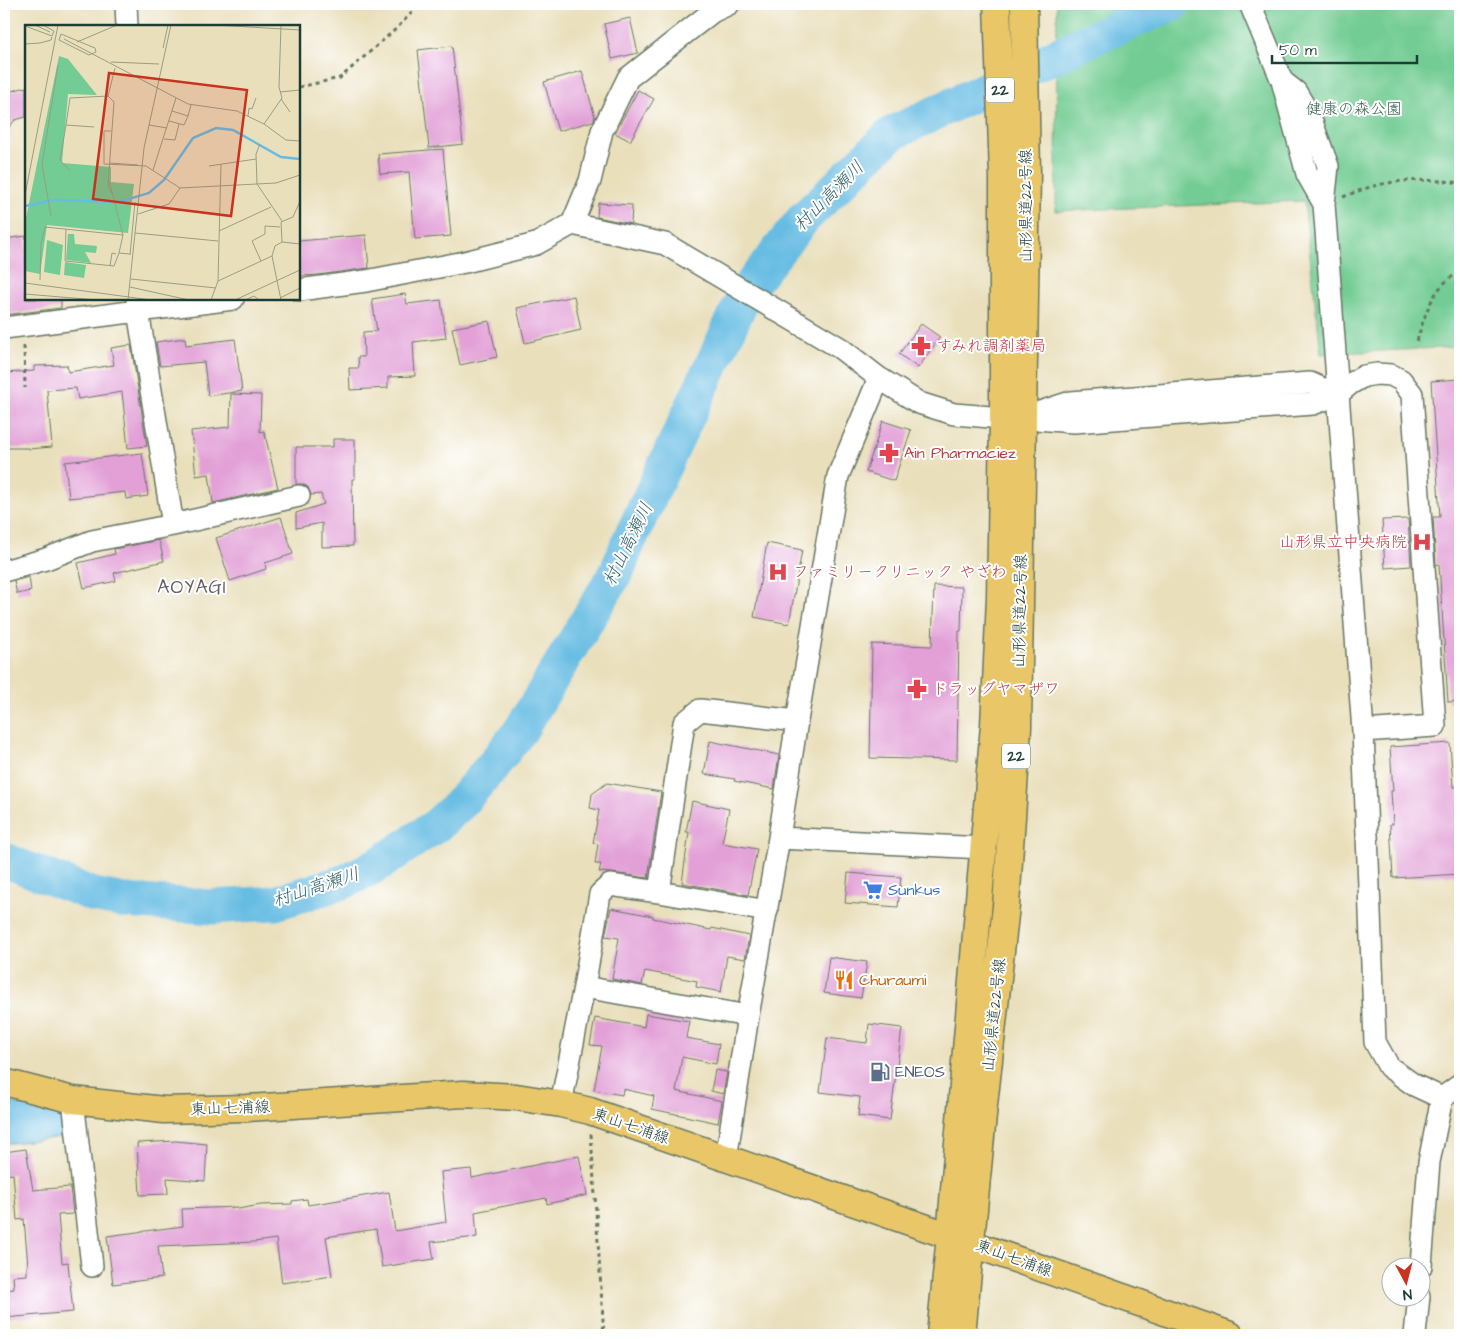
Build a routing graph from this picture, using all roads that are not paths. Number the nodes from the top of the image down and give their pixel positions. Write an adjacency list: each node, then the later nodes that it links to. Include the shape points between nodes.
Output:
1 (126, 4): 6 (street)
2 (729, 4): 8 (street, via 712,12 628,78 602,131 590,181)
3 (997, 4): 7 (main road, 山形県道22号線 / 22)
4 (1024, 4): 7 (main road, 山形県道22号線 / 22)
5 (1250, 4): 14 (street, via 1282,81 1308,174 1324,204)
6 (128, 25)
7 (1015, 175): 15 (main road, 山形県道22号線 / 22)
8 (572, 224): 9 (street, via 536,244 466,262); 13 (street, via 665,244 840,348)
9 (300, 290)
10 (217, 300): 11 (street)
11 (138, 305): 12 (street); 17 (street)
12 (13, 327)
13 (878, 378): 15 (street, via 919,403 954,414); 19 (street, via 838,476)
14 (1337, 395): 15 (street, via 1310,384 1301,384 1070,402); 20 (street); 20 (street, via 1364,376 1377,374 1401,380 1412,394 1435,726)
15 (1013, 418): 22 (main road, 山形県道22号線 / 22); 33 (main road, 山形県道22号線 / 22, via 1018,728 1006,906 984,1105)
16 (299, 496): 17 (street)
17 (173, 525): 18 (street, via 92,541 46,559)
18 (4, 570)
19 (796, 721): 21 (street); 23 (street, via 700,710 684,723)
20 (1363, 731): 29 (street, via 1375,1042 1389,1066 1414,1085)
21 (779, 838): 22 (street); 24 (street)
22 (984, 848): 33 (main road, 山形県道22号線 / 22)
23 (659, 892): 24 (street); 25 (street, via 610,885 600,894)
24 (767, 911): 26 (street)
25 (584, 987): 26 (street); 31 (street)
26 (748, 1016): 32 (street)
27 (4, 1082): 30 (main road, 東山七浦線)
28 (1460, 1085): 29 (street)
29 (1442, 1098): 34 (street, via 1429,1162)
30 (73, 1100): 31 (main road, 東山七浦線, via 164,1110 463,1094); 35 (street)
31 (561, 1104): 32 (main road, 東山七浦線)
32 (726, 1159): 33 (main road, 東山七浦線)
33 (960, 1239): 37 (main road, 山形県道22号線 / 22); 38 (main road, 山形県道22号線 / 22); 39 (main road, 東山七浦線)
34 (1423, 1256)
35 (92, 1266)
36 (1418, 1306): 40 (street)
37 (940, 1335)
38 (962, 1335)
39 (1230, 1335)
40 (1415, 1335)

